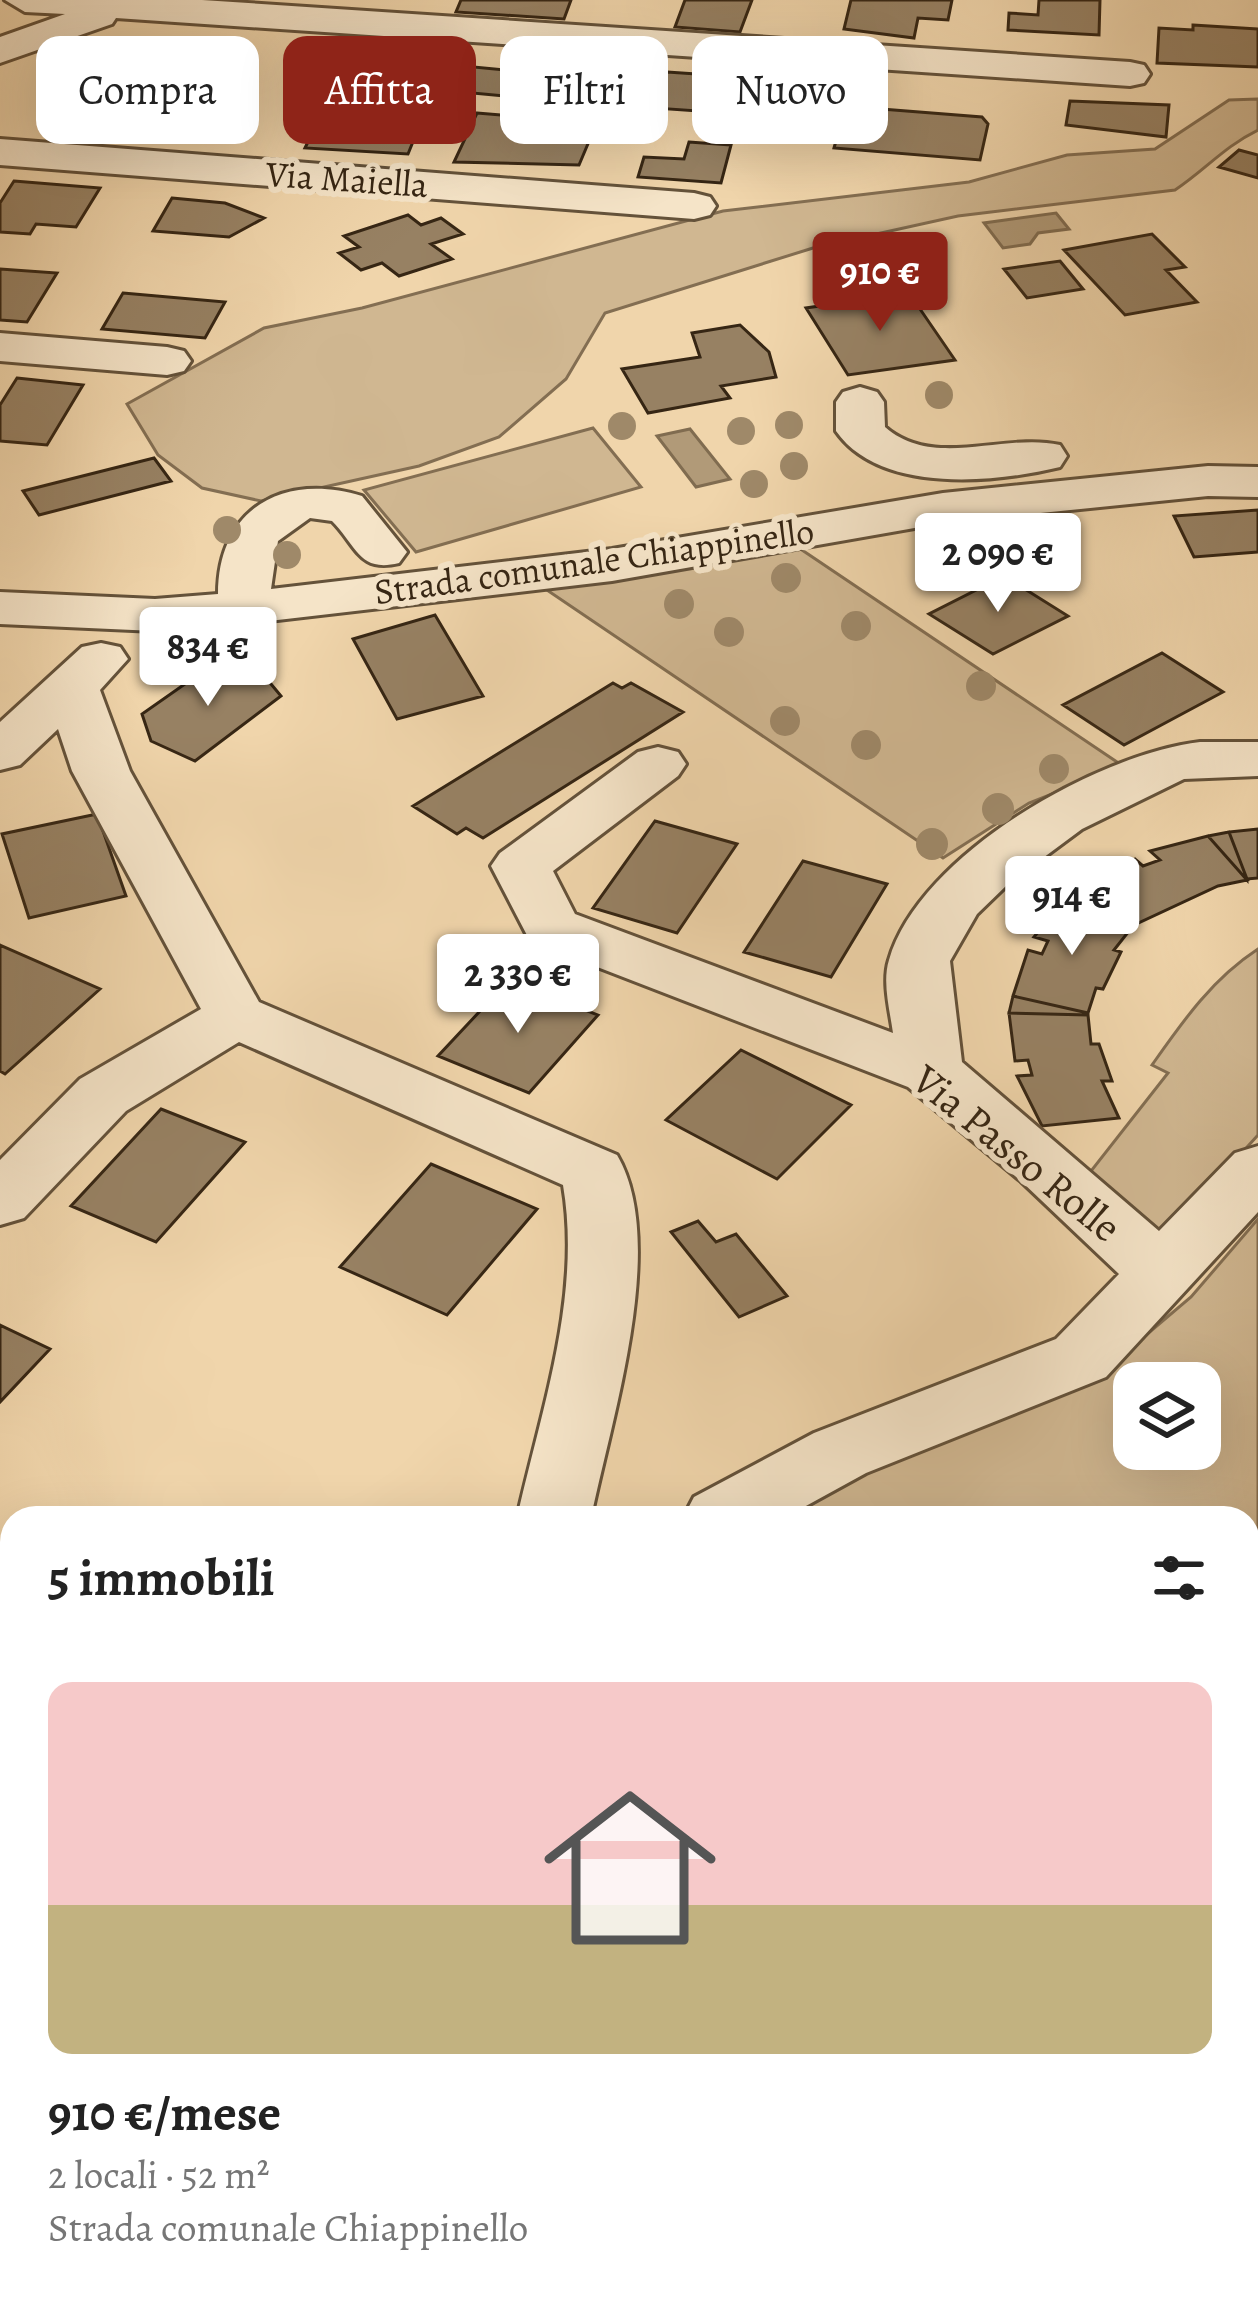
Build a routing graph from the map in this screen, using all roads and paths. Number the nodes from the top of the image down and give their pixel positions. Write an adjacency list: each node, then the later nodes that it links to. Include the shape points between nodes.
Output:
1 (25, 0): 2 (street)
2 (129, 3): 3 (street); 4 (street)
3 (0, 51)
4 (1130, 74)
5 (0, 152): 6 (street, Via Maiella)
6 (694, 206)
7 (0, 347): 8 (street)
8 (166, 361)
9 (860, 402): 10 (street, via 865,436 921,458)
10 (1258, 446)
11 (1258, 482): 14 (street, Strada comunale Chiappinello, via 986,503 612,565)
12 (381, 552): 14 (street, via 352,512 303,504 252,540)
13 (0, 608): 15 (street, Strada comunale Chiappinello)
14 (244, 608): 15 (street, Strada comunale Chiappinello)
15 (155, 615): 16 (street)
16 (71, 686): 17 (street); 20 (street, via 101,771)
17 (0, 753)
18 (1258, 759): 21 (street, via 1196,761 1138,775 1044,828 964,893 919,962)
19 (658, 764): 21 (street, Via Passo Rolle, via 520,866 550,927)
20 (236, 1016): 23 (street, via 103,1095); 25 (street, via 594,1172 603,1205 602,1263)
21 (931, 1071): 24 (street, Via Passo Rolle)
22 (1258, 1170): 24 (street)
23 (0, 1201)
24 (1160, 1273): 26 (street, via 1081,1358 840,1454)
25 (556, 1506)
26 (742, 1506)

